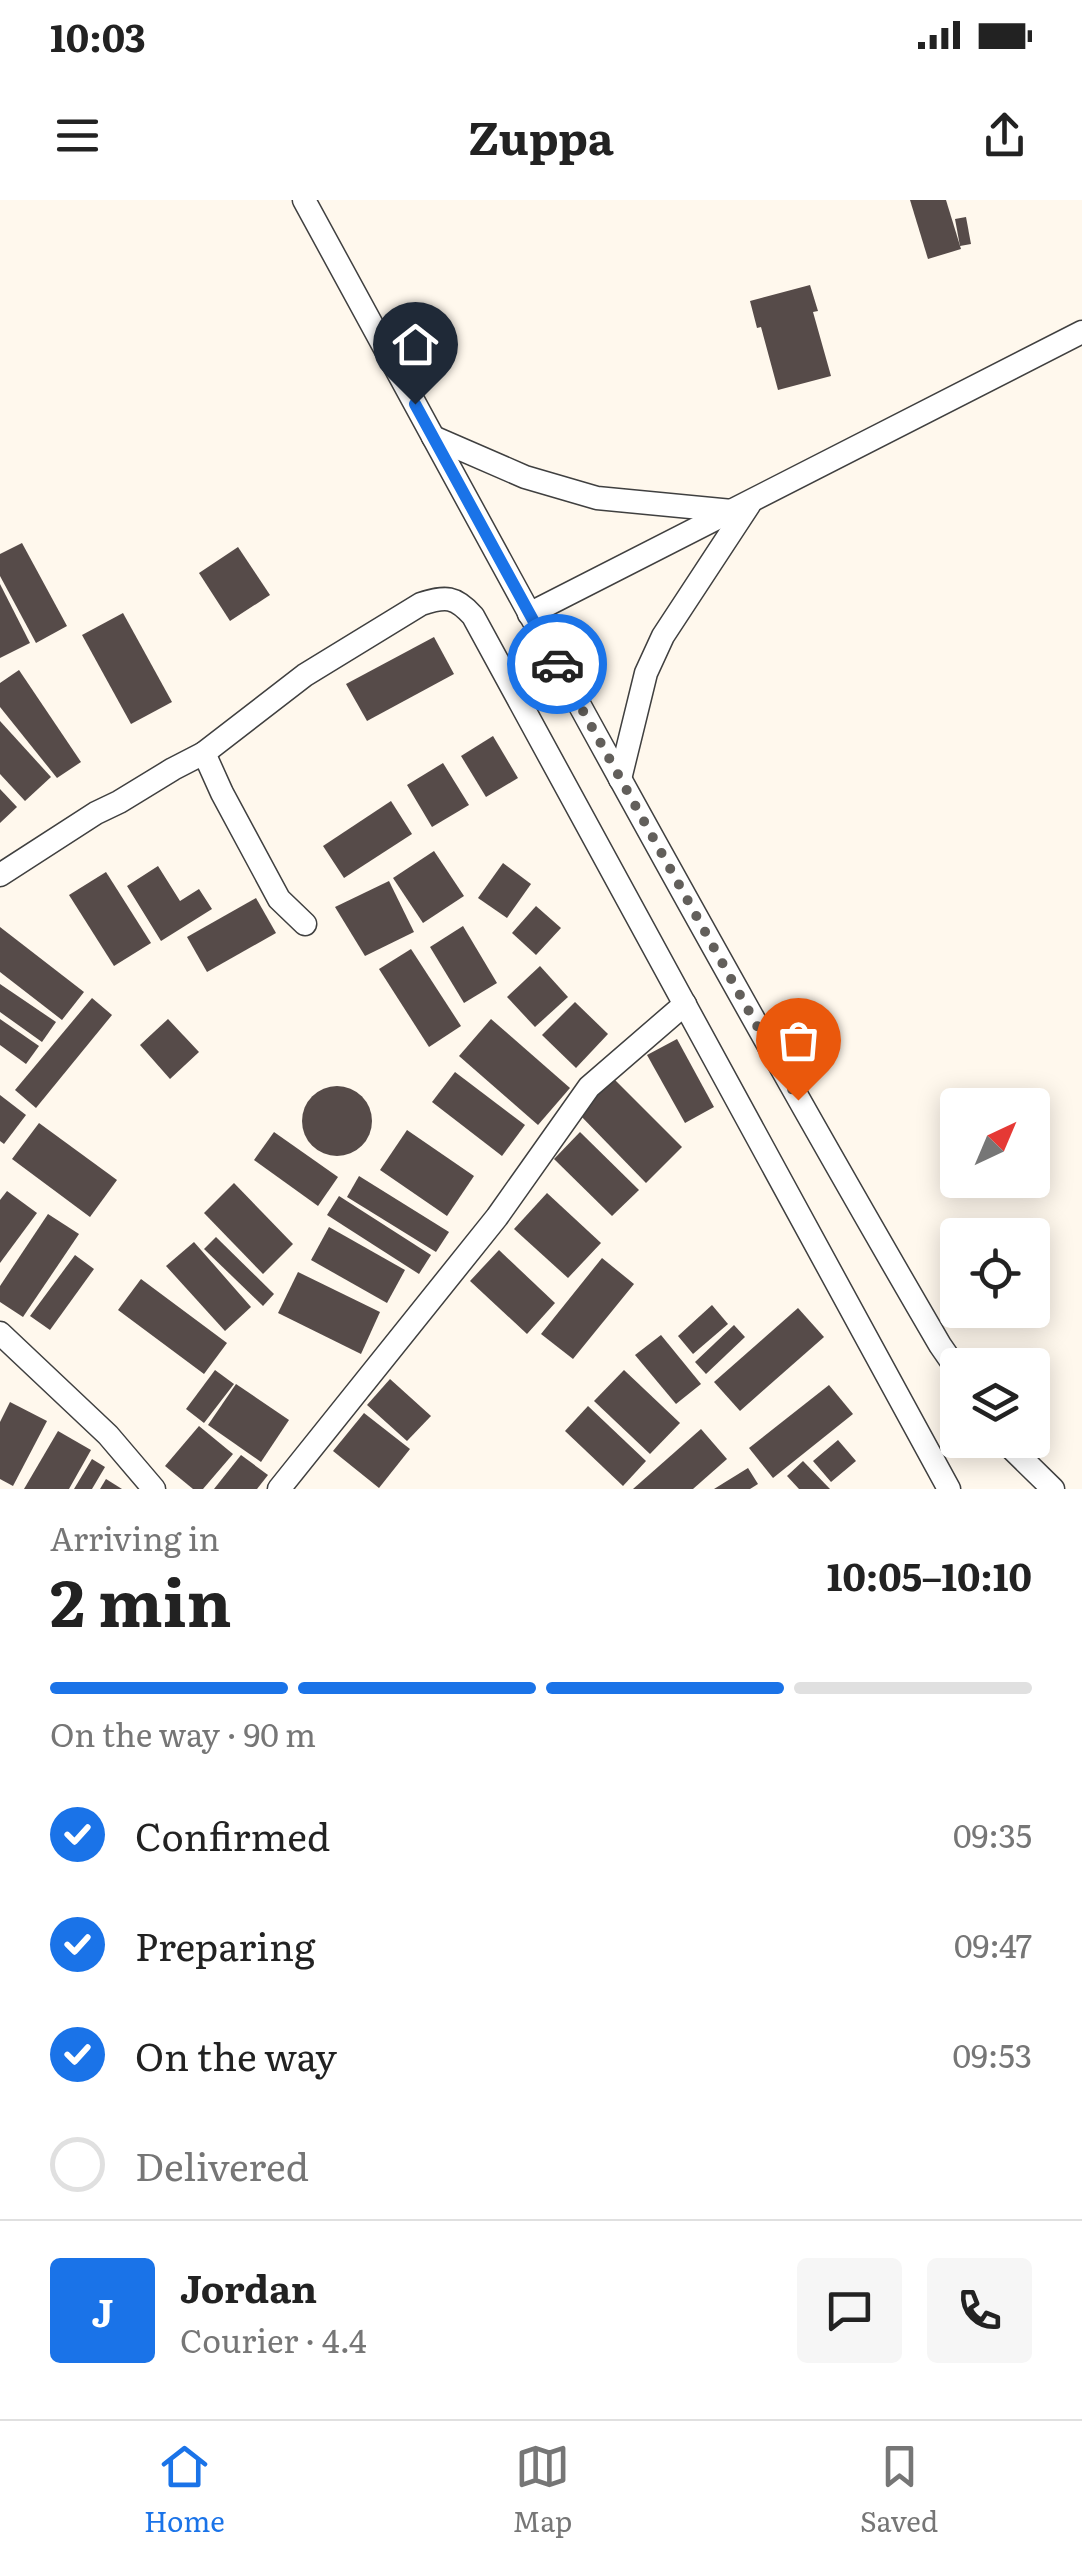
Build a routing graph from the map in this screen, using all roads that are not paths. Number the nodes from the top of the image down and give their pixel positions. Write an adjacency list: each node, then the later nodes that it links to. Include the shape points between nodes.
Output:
1 (304, 200): 3 (street)
2 (1082, 332): 4 (street)
3 (433, 437): 4 (street, via 526,477 597,498); 5 (street)
4 (742, 506): 5 (street); 7 (street, via 646,673)
5 (529, 614): 7 (street)
6 (204, 754): 8 (street); 9 (street, via 279,899); 10 (street, via 305,675 420,604 462,604)
7 (620, 779): 12 (street)
8 (0, 875)
9 (305, 924)
10 (685, 1004): 15 (street, via 589,1087 497,1216); 16 (street)
11 (0, 1333): 14 (street, via 108,1435)
12 (942, 1348)
13 (1022, 1458): 17 (street)
14 (154, 1489)
15 (279, 1489)
16 (950, 1489)
17 (1054, 1489)

